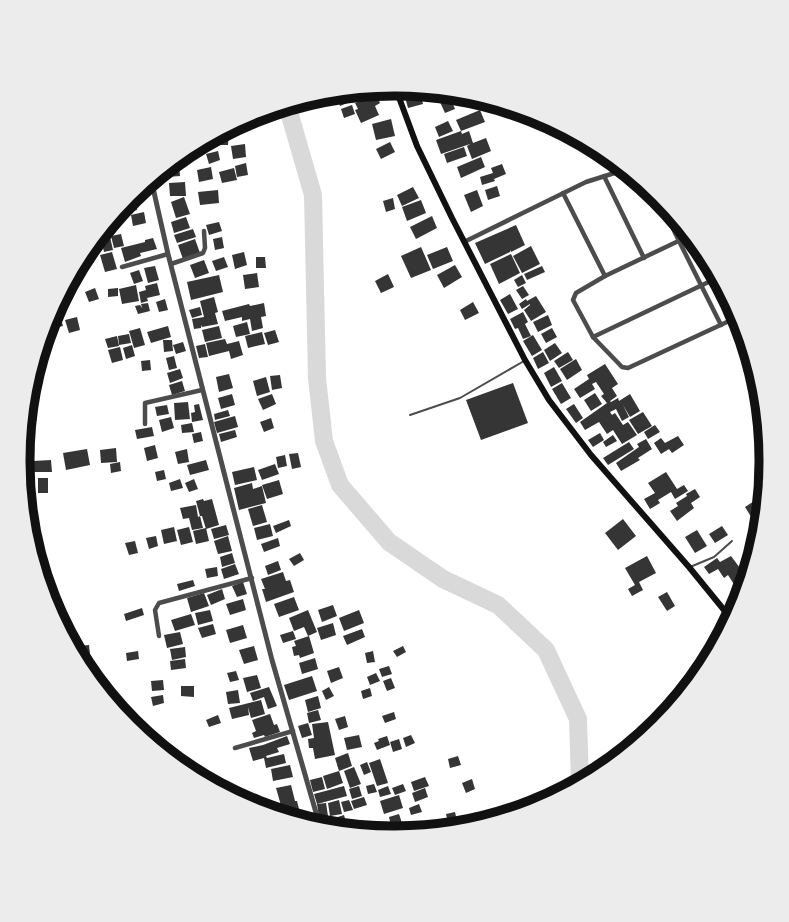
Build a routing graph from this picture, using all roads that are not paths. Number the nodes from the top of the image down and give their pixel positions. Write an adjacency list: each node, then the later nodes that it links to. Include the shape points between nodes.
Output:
1 (399, 96): 10 (main road, via 417,146)
2 (617, 172): 3 (street)
3 (604, 176): 5 (street); 12 (street)
4 (152, 189): 11 (street)
5 (563, 193): 10 (street); 15 (street)
6 (670, 222): 9 (street)
7 (204, 231): 13 (street, via 203,253)
8 (684, 239): 9 (street)
9 (679, 241): 12 (street); 17 (street)
10 (464, 242): 21 (main road)
11 (167, 254): 13 (street); 14 (street)
12 (644, 258): 15 (street)
13 (171, 264): 22 (street)
14 (122, 267)
15 (605, 276): 20 (street, via 576,293 573,300)
16 (711, 281): 17 (street)
17 (701, 285): 19 (street); 20 (street)
18 (731, 320): 19 (street)
19 (721, 325): 20 (street, via 628,368)
20 (593, 337)
21 (525, 360): 23 (lane, via 460,398); 26 (main road, via 591,455)
22 (202, 390): 24 (street, via 145,403); 27 (street)
23 (410, 415)
24 (145, 424)
25 (732, 541): 26 (lane, via 714,557)
26 (689, 567): 28 (main road)
27 (252, 578): 29 (street, via 159,603 155,610); 30 (street)
28 (726, 612)
29 (159, 636)
30 (293, 731): 31 (street); 32 (street)
31 (235, 748)
32 (317, 818)

